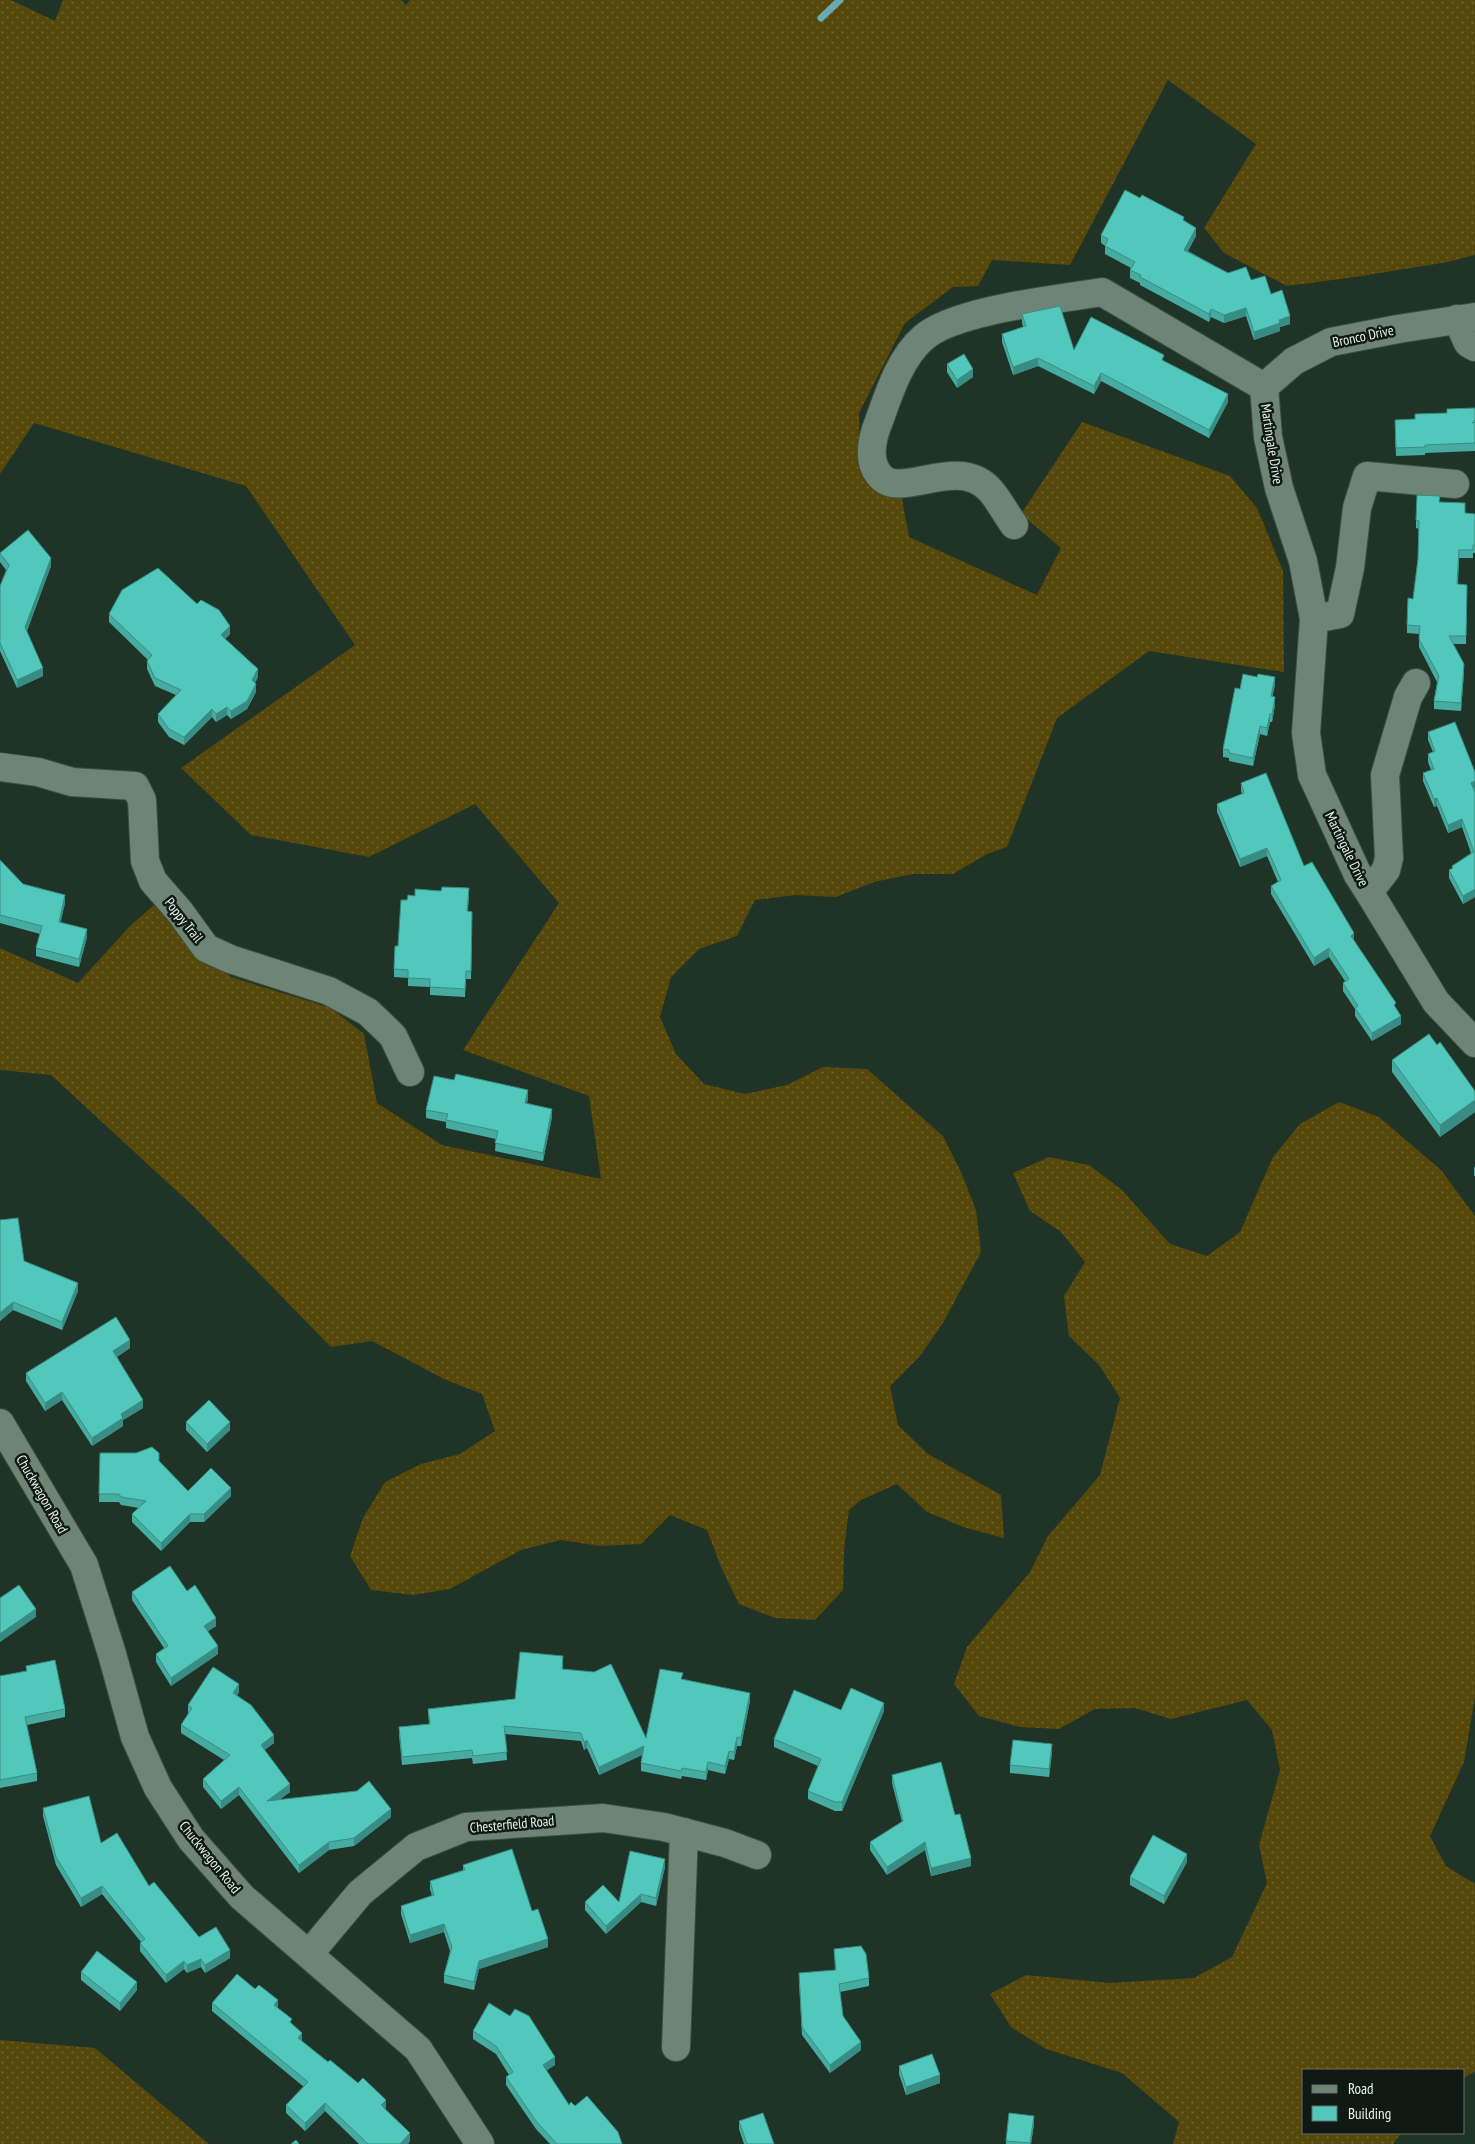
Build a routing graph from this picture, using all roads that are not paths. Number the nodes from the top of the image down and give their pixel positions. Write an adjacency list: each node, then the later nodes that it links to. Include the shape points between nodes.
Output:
1 (1466, 318): 2 (street, via 1468,342); 3 (street, Bronco Drive, via 1331,342 1294,361)
2 (1475, 347)
3 (1264, 387): 5 (street, Martingale Drive, via 1102,292 997,310 952,322 924,337 908,355 887,399 871,442 874,464 882,478 896,484 951,475 970,478 989,489); 6 (street, Martingale Drive, via 1268,437 1279,488 1304,561)
4 (1455, 484): 6 (street, via 1367,476 1357,508 1350,568 1340,614)
5 (1014, 525)
6 (1314, 619): 9 (street, Martingale Drive, via 1306,733 1312,775)
7 (1416, 683): 9 (street, via 1408,697 1385,775 1389,858 1386,870)
8 (0, 767): 11 (street, Poppy Trail, via 38,772 72,782 135,786 142,800 145,861 152,881 206,948 230,960 329,991 368,1012 393,1036)
9 (1368, 892): 10 (street, Martingale Drive, via 1436,1002)
10 (1475, 1043)
11 (410, 1072)
12 (0, 1422): 15 (street, Chuckwagon Road, via 84,1565 135,1737 158,1788 191,1839 242,1897)
13 (684, 1832): 14 (street, Chesterfield Road, via 725,1842); 15 (street, Chesterfield Road, via 603,1818 466,1828 416,1847 360,1893); 16 (street)
14 (758, 1855)
15 (310, 1954): 17 (street, Chuckwagon Road, via 418,2049)
16 (676, 2047)
17 (480, 2144)

